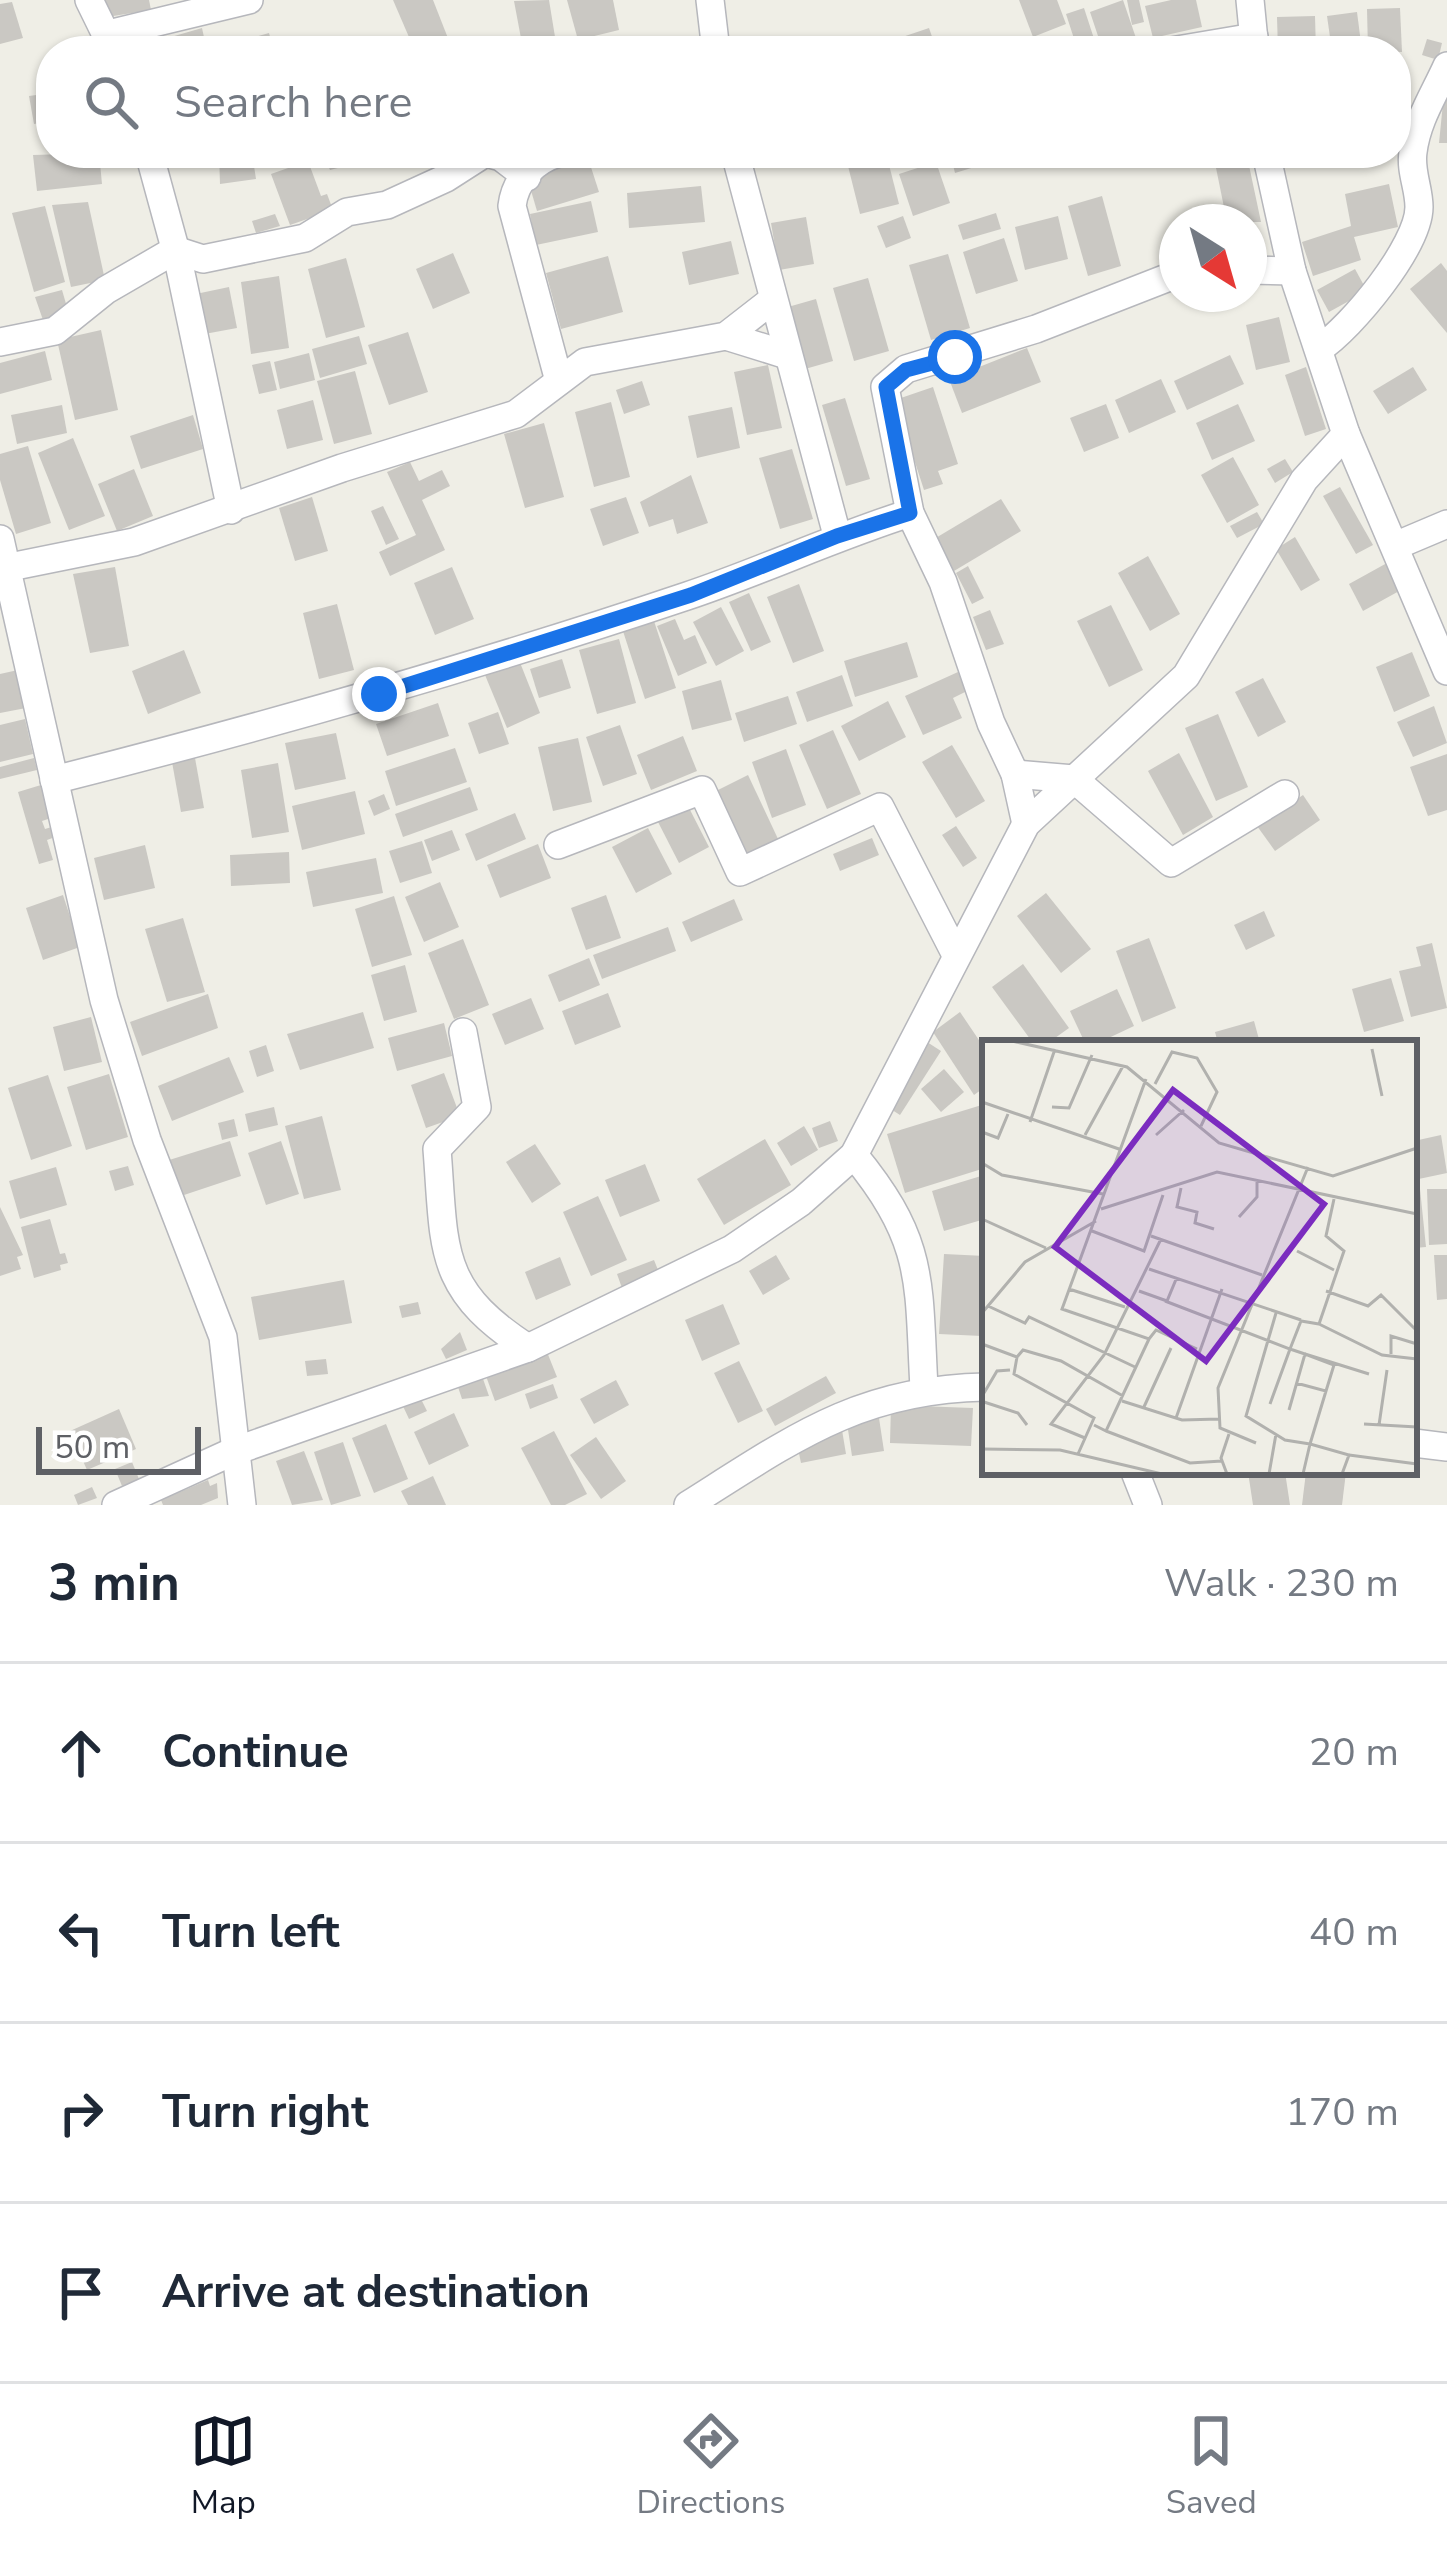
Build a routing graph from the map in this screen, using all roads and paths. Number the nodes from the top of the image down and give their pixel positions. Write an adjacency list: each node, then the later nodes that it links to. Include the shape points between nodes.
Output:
1 (89, 0): 5 (street)
2 (249, 0): 6 (street)
3 (710, 0): 7 (street)
4 (1250, 0): 8 (street)
5 (108, 36)
6 (131, 36)
7 (714, 36)
8 (1253, 36)
9 (1447, 66): 24 (street, via 1418,127 1412,234 1349,324)
10 (153, 168): 17 (street)
11 (462, 168): 17 (street, via 387,205 347,212 305,238 203,259)
12 (515, 168): 16 (street)
13 (530, 168): 16 (street)
14 (739, 168): 21 (street)
15 (1269, 168): 19 (street)
16 (527, 177): 26 (street, via 514,188 512,206)
17 (175, 250): 23 (street, via 106,290 56,332); 28 (street)
18 (1267, 271): 19 (street)
19 (1292, 272): 24 (street)
20 (1159, 280): 29 (street, via 896,375 886,387)
21 (771, 301): 22 (street); 25 (street)
22 (726, 336): 25 (street); 26 (street, via 596,358)
23 (0, 341)
24 (1319, 348): 27 (street)
25 (787, 355): 31 (street)
26 (559, 381): 28 (street, via 516,414)
27 (1346, 434): 33 (street); 38 (street, via 1304,480 1186,676)
28 (230, 510): 34 (street, via 134,542)
29 (910, 513): 31 (street); 36 (street)
30 (1447, 524): 33 (street)
31 (837, 536): 37 (street, via 691,595 379,694)
32 (0, 539): 34 (street)
33 (1396, 546): 35 (street)
34 (3, 568): 37 (street)
35 (1447, 671)
36 (1016, 774): 38 (street); 40 (street)
37 (53, 779): 50 (street, via 116,1040 223,1337)
38 (1074, 779): 39 (street, via 1171,863); 40 (street)
39 (1285, 794)
40 (1026, 824): 42 (street)
41 (558, 845): 42 (street, via 702,790 740,872 880,807)
42 (955, 953): 44 (street)
43 (463, 1032): 45 (street, via 477,1107 436,1149 451,1272 490,1323)
44 (854, 1155): 45 (street, via 732,1249); 47 (street, via 907,1230 920,1280)
45 (529, 1348): 50 (street)
46 (982, 1387): 47 (street)
47 (924, 1388): 54 (street, via 844,1412)
48 (1417, 1443): 49 (street)
49 (1447, 1447)
50 (232, 1452): 52 (street); 53 (street)
51 (1136, 1475): 55 (street)
52 (116, 1505)
53 (242, 1505)
54 (688, 1505)
55 (1148, 1505)

